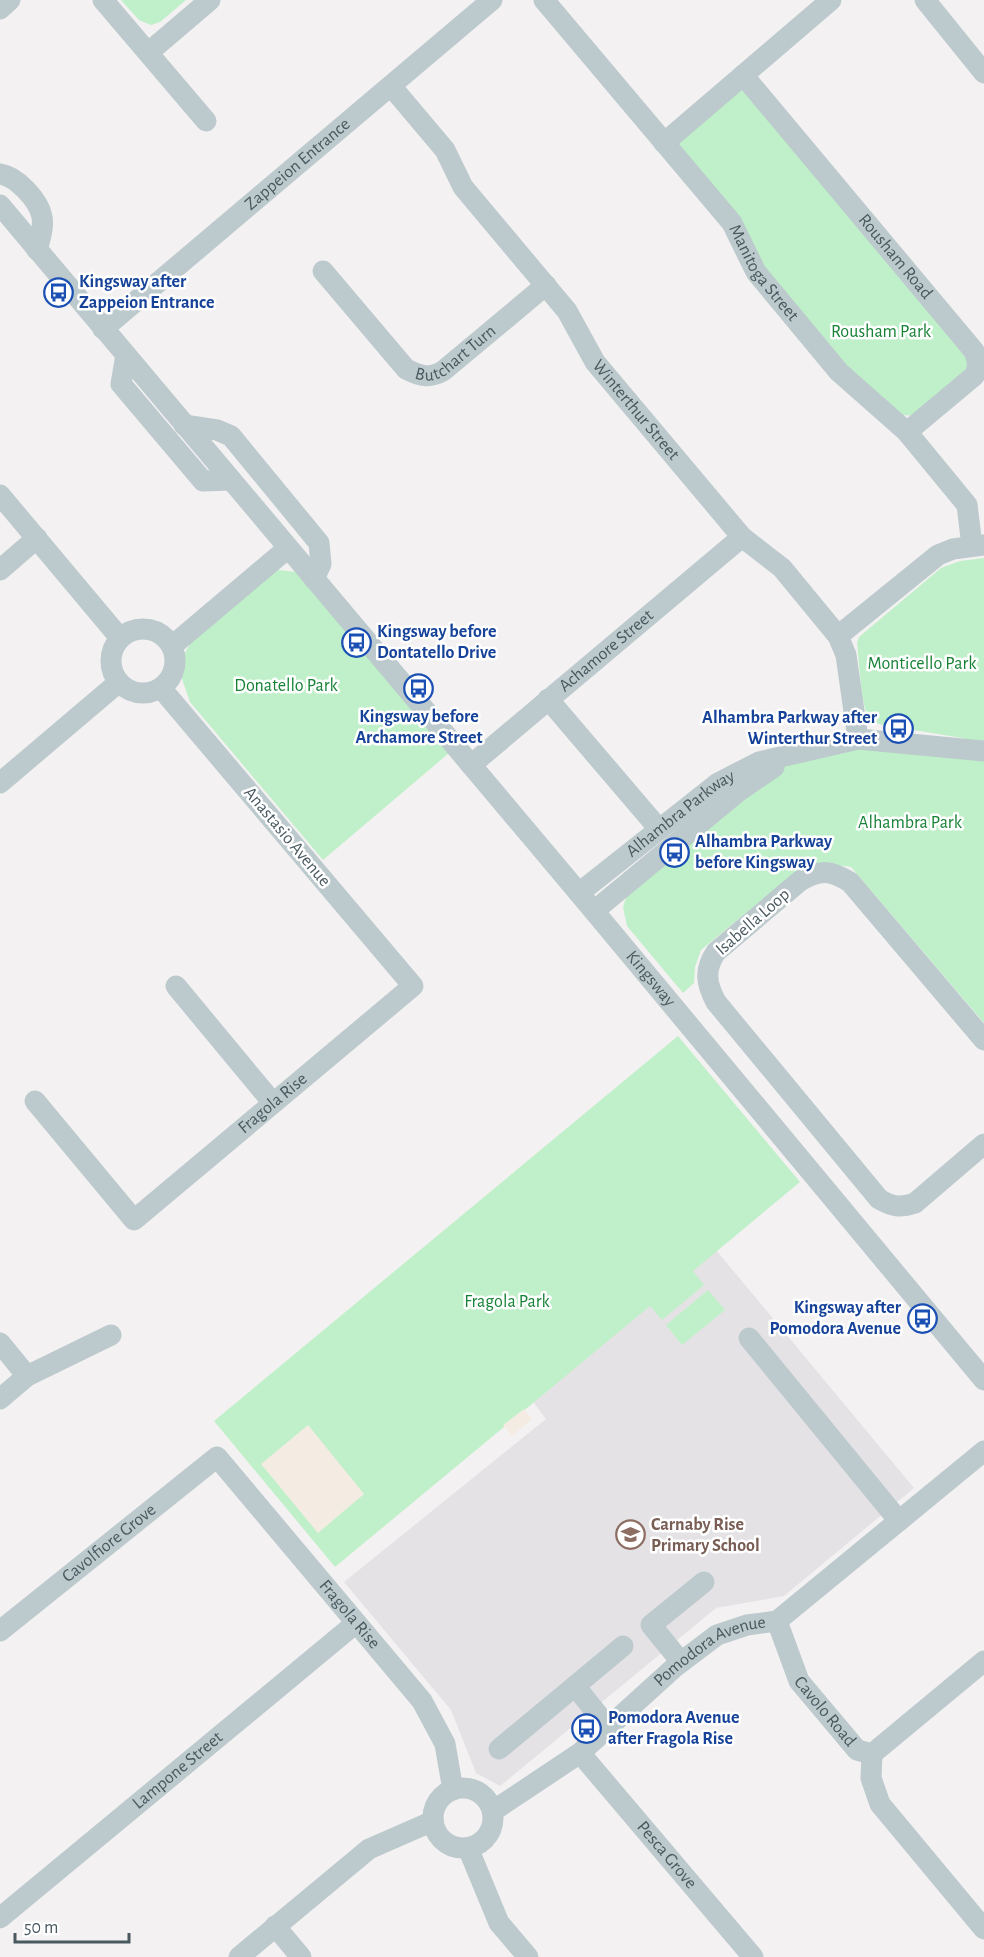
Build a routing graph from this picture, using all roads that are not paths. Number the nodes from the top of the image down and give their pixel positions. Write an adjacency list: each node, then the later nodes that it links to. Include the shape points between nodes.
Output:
1 (10, 0): 8 (street)
2 (103, 0): 9 (street)
3 (210, 0): 9 (street)
4 (492, 0): 12 (street, Zappeion Entrance)
5 (544, 0): 14 (street, Manitoga Street)
6 (831, 0): 11 (street)
7 (925, 0): 10 (street)
8 (0, 9)
9 (149, 52): 13 (street)
10 (984, 73)
11 (743, 75): 14 (street); 23 (street, Rousham Road, via 974,351 978,370 974,376)
12 (391, 86): 19 (street, Winterthur Street, via 445,150 463,187); 20 (street, Zappeion Entrance)
13 (206, 121)
14 (664, 142): 23 (street, Manitoga Street, via 732,223 756,272 839,372)
15 (0, 174): 17 (street, via 20,184 39,207 43,226)
16 (4, 219): 17 (street, Kingsway)
17 (38, 250): 20 (street, Kingsway)
18 (323, 271): 19 (street, Butchart Turn, via 406,369 424,377 443,371)
19 (546, 285): 26 (street, Winterthur Street, via 567,311 595,362)
20 (103, 329): 21 (street, Kingsway)
21 (126, 355): 22 (street, Kingsway); 24 (street, via 122,384 129,393 203,481)
22 (184, 425): 24 (street, Kingsway); 31 (street, via 217,429 231,436 319,543 321,564)
23 (907, 432): 28 (street, Manitoga Street, via 967,505)
24 (231, 480): 29 (street, Kingsway)
25 (0, 495): 27 (street)
26 (742, 537): 32 (street, Winterthur Street, via 782,568); 37 (street, Achamore Street)
27 (37, 538): 30 (street); 33 (street)
28 (978, 546): 32 (street, via 953,549 926,563)
29 (288, 548): 31 (street, Kingsway); 34 (street)
30 (0, 570)
31 (314, 579): 41 (street, Kingsway)
32 (838, 636): 38 (street, Winterthur Street, via 846,656)
33 (120, 638): 34 (street, via 138,629 148,629 158,632); 35 (street, via 112,664)
34 (172, 646): 36 (street, via 175,664)
35 (119, 682): 36 (street, via 135,692); 42 (street)
36 (161, 688): 47 (street, Anastasio Avenue)
37 (548, 699): 41 (street, Achamore Street); 43 (street)
38 (858, 739): 39 (street, Alhambra Parkway); 40 (street, Alhambra Parkway)
39 (984, 751)
40 (791, 754): 43 (street, Alhambra Parkway, via 759,762 718,783); 45 (street, Alhambra Parkway, via 739,791)
41 (471, 765): 44 (street, Kingsway)
42 (0, 783)
43 (659, 829): 44 (street, Alhambra Parkway)
44 (579, 893): 45 (street, Kingsway)
45 (594, 911): 56 (street, Kingsway)
46 (176, 986): 50 (street)
47 (413, 986): 50 (street, Fragola Rise)
48 (984, 1040): 51 (street, Isabella Loop, via 850,882 838,875 813,873 800,881 716,952 706,974 716,1002 879,1199 901,1208 915,1203)
49 (36, 1101): 50 (street, Fragola Rise, via 134,1220)
50 (273, 1103)
51 (984, 1144)
52 (111, 1335): 55 (street)
53 (749, 1338): 60 (street)
54 (0, 1343): 55 (street)
55 (27, 1376): 57 (street)
56 (984, 1380)
57 (0, 1400)
58 (984, 1451): 60 (street, Pomodora Avenue)
59 (217, 1457): 63 (street, Fragola Rise); 64 (street, Cavolfiore Grove)
60 (899, 1521): 62 (street, Pomodora Avenue)
61 (704, 1582): 66 (street, via 651,1624)
62 (777, 1621): 66 (street, Pomodora Avenue, via 717,1635); 72 (street, Cavolo Road, via 800,1681 857,1750)
63 (356, 1623): 73 (street, Fragola Rise, via 422,1701 445,1743); 77 (street, Lampone Street)
64 (0, 1632)
65 (623, 1646): 68 (street)
66 (681, 1662): 69 (street, Pomodora Avenue)
67 (984, 1662): 72 (street, Cavolo Road)
68 (574, 1686): 69 (street); 70 (street)
69 (608, 1727): 71 (street, Pomodora Avenue)
70 (500, 1749)
71 (580, 1753): 74 (street, Pomodora Avenue); 83 (street, Pesca Grove)
72 (872, 1754): 79 (street, via 871,1778 880,1803)
73 (453, 1790): 74 (street, via 473,1790 489,1802); 75 (street, via 438,1802)
74 (493, 1811): 76 (street, via 494,1821 486,1839)
75 (434, 1821): 76 (street, via 441,1839 449,1845); 78 (street, via 369,1849)
76 (468, 1848): 82 (street, via 499,1923)
77 (0, 1918)
78 (275, 1926): 80 (street); 81 (street)
79 (984, 1929)
80 (239, 1957)
81 (301, 1957)
82 (528, 1957)
83 (753, 1957)

